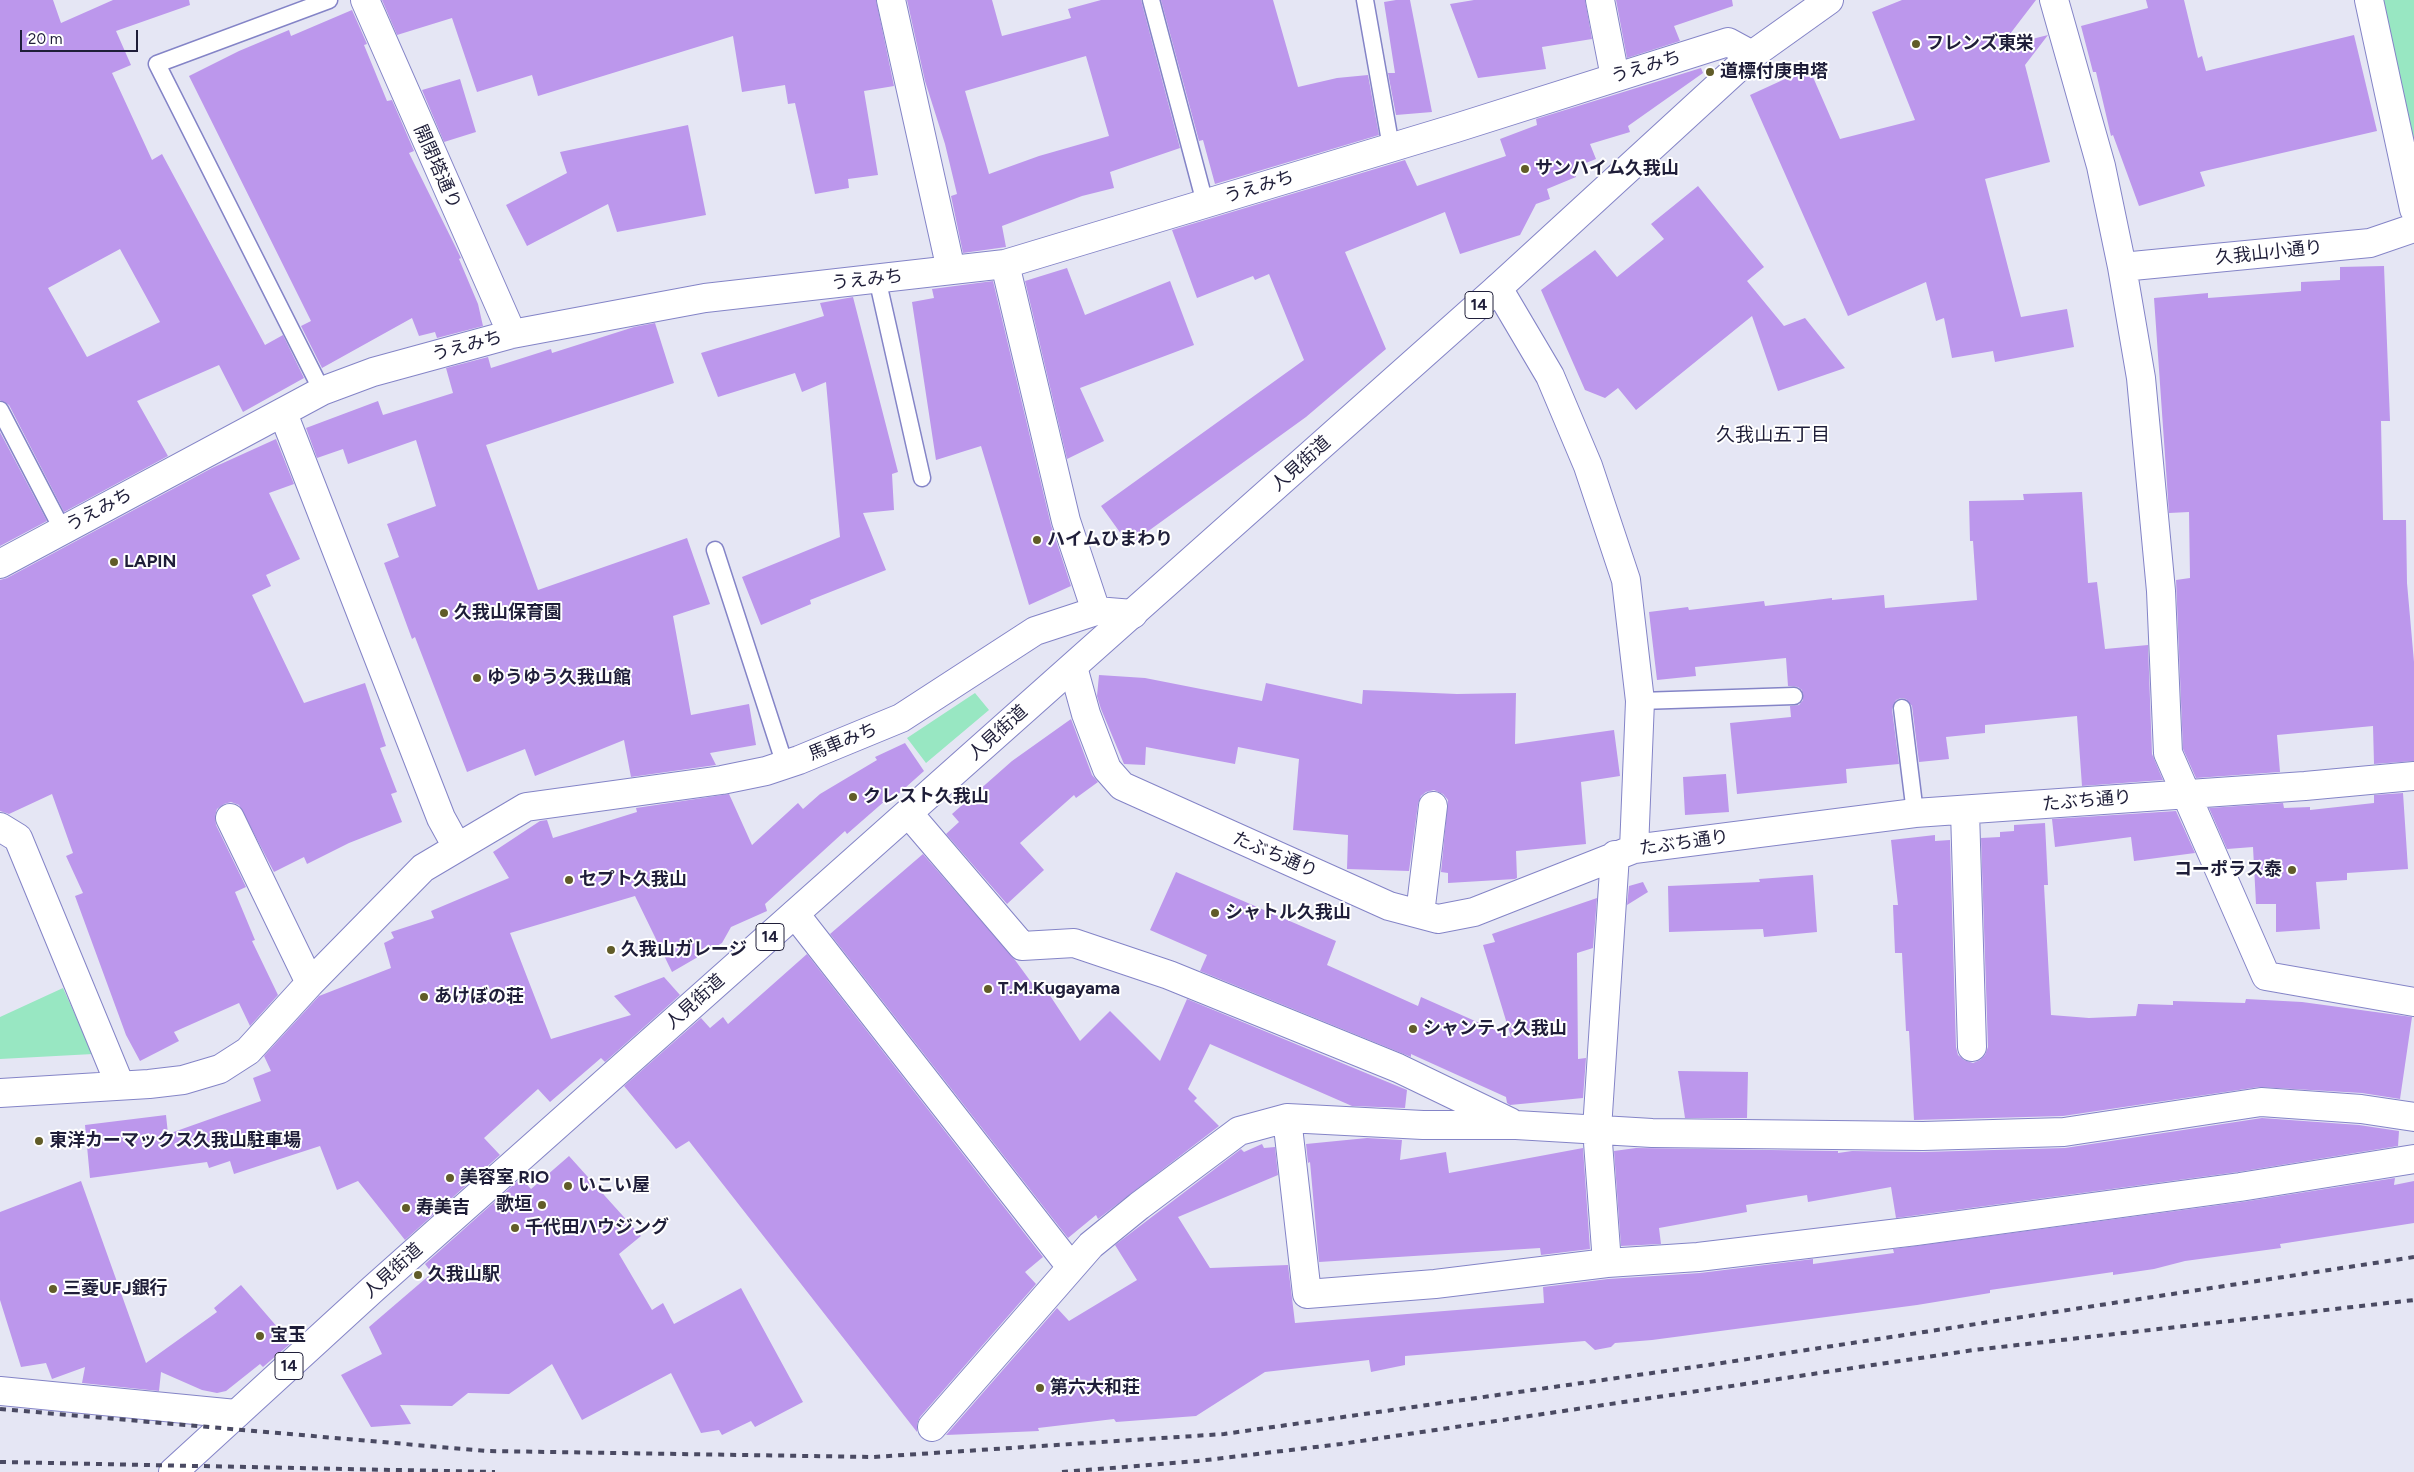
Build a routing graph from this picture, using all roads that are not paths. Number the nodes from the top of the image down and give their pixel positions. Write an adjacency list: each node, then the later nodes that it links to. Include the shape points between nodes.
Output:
1 (329, 0): 22 (lane, via 157,64)
2 (364, 0): 21 (street, 開閉塔通り)
3 (891, 0): 18 (street)
4 (1151, 0): 13 (lane)
5 (1365, 0): 12 (lane)
6 (1600, 0): 11 (street)
7 (1829, 0): 10 (street, 人見街道 / 14)
8 (2054, 0): 17 (street, via 2101,166)
9 (2369, 0): 14 (street)
10 (1752, 55): 11 (street, うえみち, via 1728,42); 20 (street, 人見街道 / 14)
11 (1615, 77): 12 (street, うえみち)
12 (1392, 147): 13 (street, うえみち)
13 (1206, 203): 16 (street, うえみち)
14 (2414, 209)
15 (2414, 228): 17 (street, 久我山小通り, via 2370,243)
16 (1005, 264): 18 (street, うえみち); 29 (street, via 1066,521)
17 (2122, 267): 37 (street, via 2141,378 2161,591 2168,752)
18 (951, 270): 19 (street, うえみち)
19 (878, 278): 21 (street, うえみち, via 705,298); 25 (lane)
20 (1498, 288): 30 (street, 人見街道 / 14); 33 (street, via 1550,376 1588,466 1626,580)
21 (512, 334): 22 (street, うえみち, via 373,372)
22 (322, 391): 24 (street, うえみち)
23 (0, 410): 26 (lane)
24 (283, 413): 26 (street, うえみち); 44 (street, via 441,818)
25 (922, 478)
26 (62, 529): 28 (street, うえみち)
27 (715, 550): 35 (lane)
28 (0, 564)
29 (1096, 611): 30 (street, 馬車みち); 35 (street, 馬車みち, via 1035,631 901,718)
30 (1133, 614): 31 (street, 人見街道 / 14)
31 (1073, 667): 41 (street, 人見街道 / 14); 47 (street, たぶち通り, via 1086,714 1107,769 1122,786 1389,906)
32 (1794, 696): 33 (lane)
33 (1640, 701): 45 (street)
34 (1902, 708): 40 (lane)
35 (785, 765): 44 (street, 馬車みち, via 722,780 526,806)
36 (2414, 776): 37 (street, たぶち通り)
37 (2186, 793): 39 (street, たぶち通り); 49 (street, via 2266,976)
38 (1433, 806): 47 (street)
39 (1965, 811): 40 (street, たぶち通り); 50 (street)
40 (1915, 813): 45 (street, たぶち通り)
41 (908, 814): 46 (street, 人見街道 / 14); 55 (street, via 1022,946 1074,943 1169,975 1398,1068)
42 (230, 818): 48 (street)
43 (0, 827): 51 (street, via 18,838)
44 (457, 847): 48 (street, via 423,868)
45 (1625, 852): 47 (street, たぶち通り, via 1474,912 1438,920); 56 (street)
46 (795, 914): 59 (street); 61 (street, 人見街道 / 14)
47 (1420, 914)
48 (310, 983): 51 (street, via 248,1051 220,1069 184,1080)
49 (2414, 1002)
50 (1972, 1047)
51 (120, 1085): 52 (street)
52 (0, 1093)
53 (2414, 1116): 56 (street, via 2261,1102 2064,1132 1922,1136 1652,1133)
54 (1287, 1118): 55 (street, via 1423,1126); 58 (street, via 1307,1294 1435,1284); 59 (street, via 1238,1130 1138,1206 1091,1245)
55 (1516, 1125): 56 (street)
56 (1597, 1129): 58 (street)
57 (2414, 1159): 58 (street, via 2240,1187 1925,1230 1698,1257)
58 (1607, 1263)
59 (1071, 1267): 62 (street)
60 (0, 1391): 61 (street)
61 (236, 1414): 63 (street, 人見街道 / 14)
62 (932, 1426)
63 (172, 1472)

